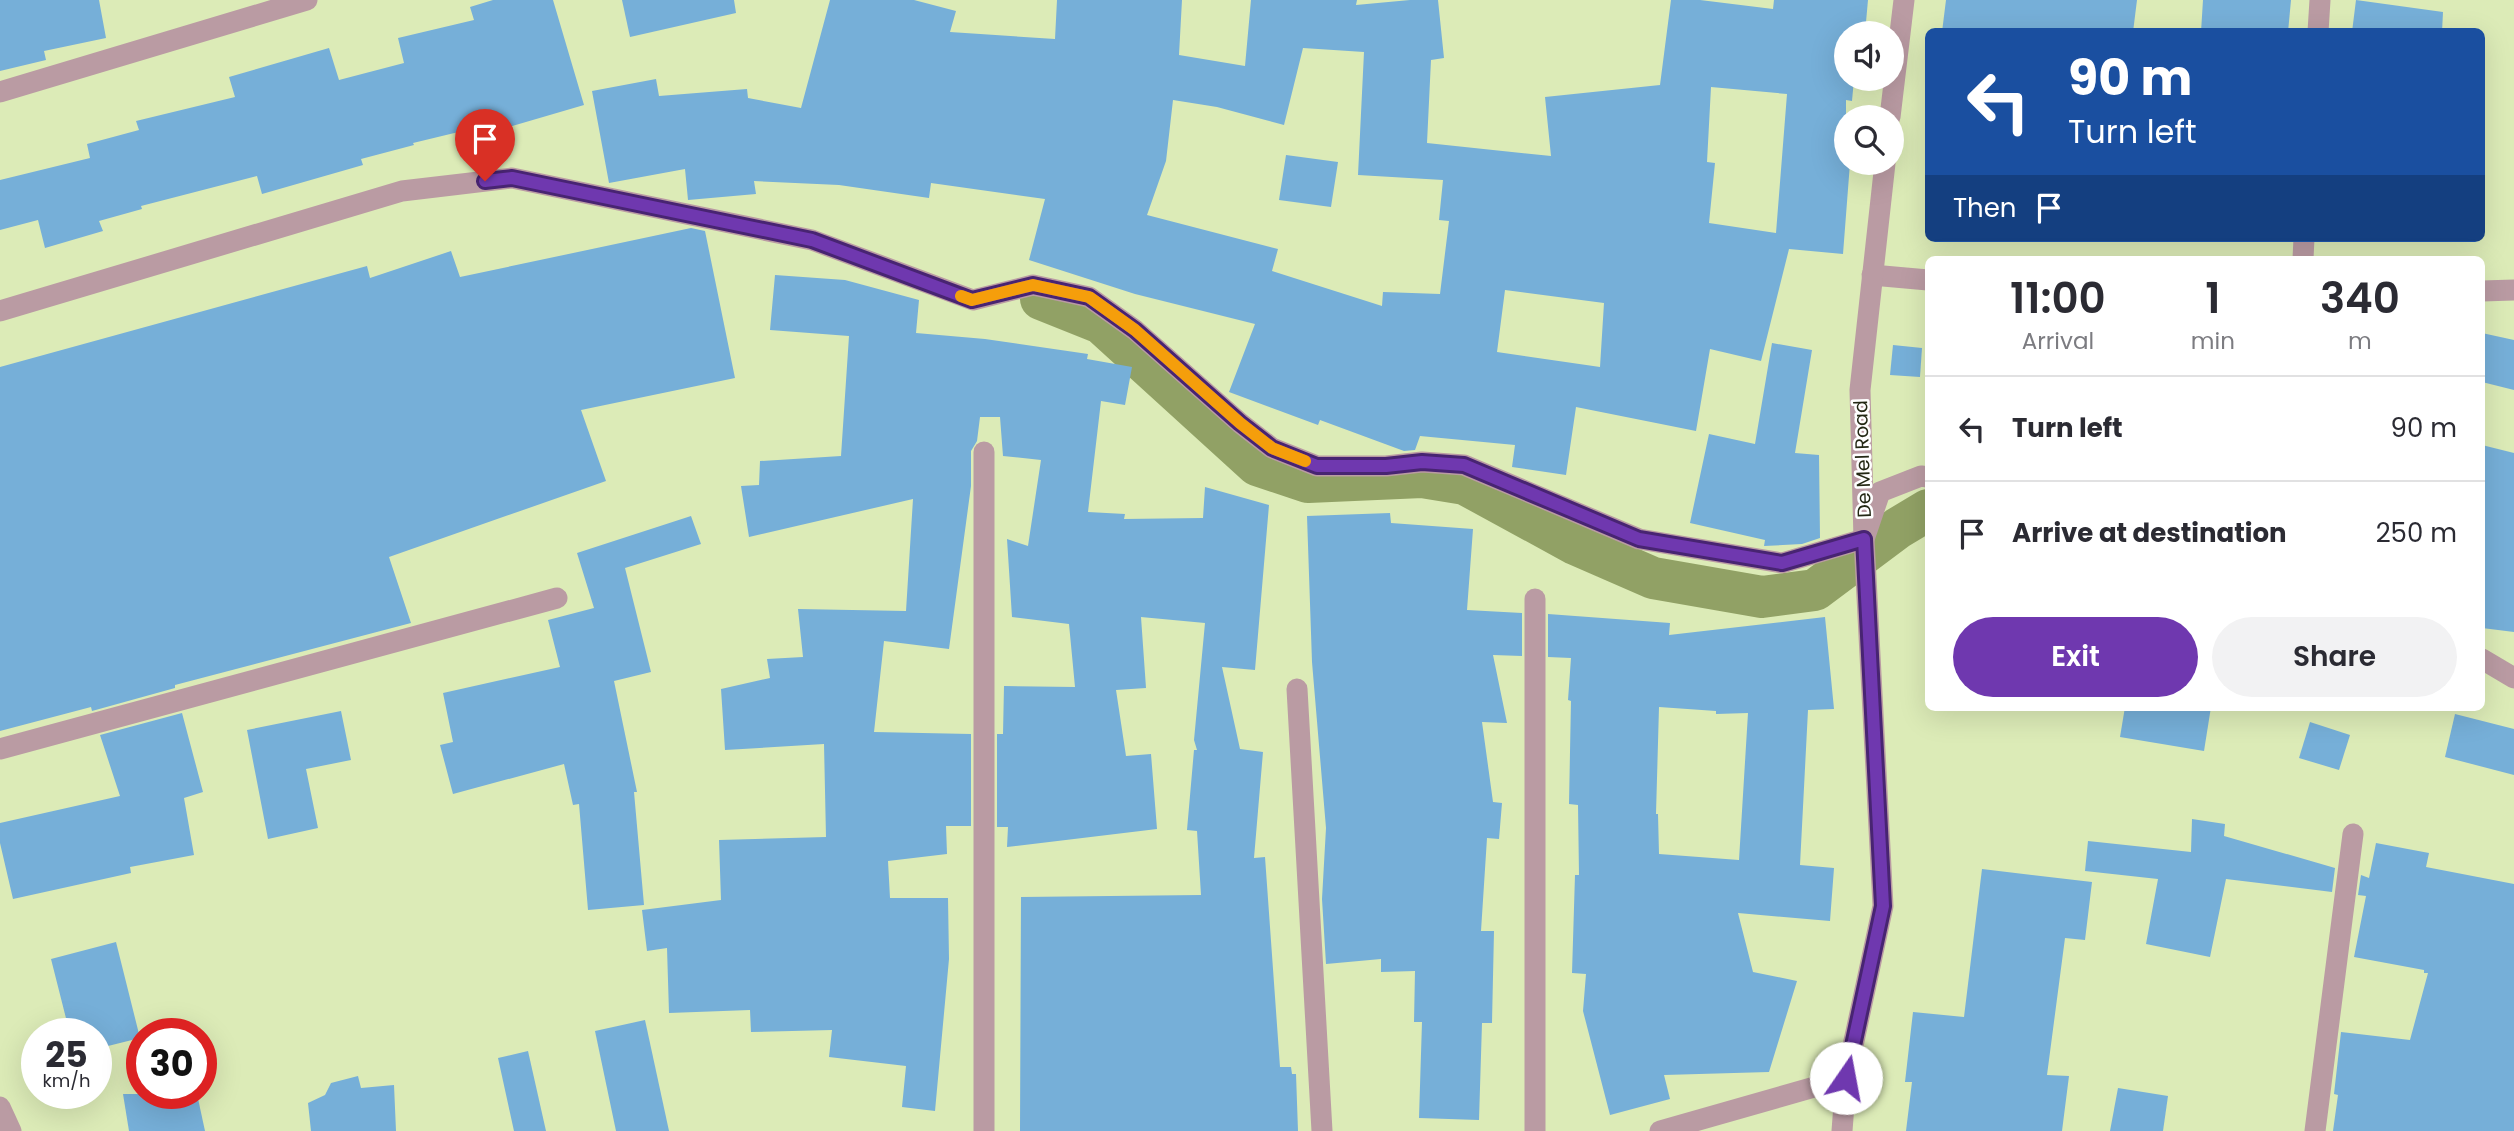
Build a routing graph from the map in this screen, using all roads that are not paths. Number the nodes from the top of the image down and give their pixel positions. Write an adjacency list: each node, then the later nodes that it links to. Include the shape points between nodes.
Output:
1 (307, 0): 5 (street)
2 (1904, 0): 6 (street)
3 (2320, 0): 4 (street)
4 (2318, 28)
5 (0, 92)
6 (1892, 105)
7 (1884, 175): 8 (street, De Mel Road)
8 (1872, 275): 9 (street); 15 (street, De Mel Road, via 1860,390)
9 (1925, 280)
10 (2514, 290): 11 (street)
11 (2485, 291)
12 (0, 311): 15 (street, via 402,191 512,178 812,240 972,300 1033,285 1089,297 1135,330 1272,448 1317,466 1464,465 1639,539 1782,563)
13 (984, 452): 26 (street)
14 (1925, 476): 15 (street, via 1880,492)
15 (1864, 539): 23 (street, De Mel Road, via 1883,906)
16 (556, 598): 21 (street)
17 (1535, 599): 28 (street)
18 (2485, 661): 19 (street)
19 (2514, 678)
20 (1297, 689): 27 (street)
21 (0, 749)
22 (2353, 834): 31 (street)
23 (1846, 1078): 29 (street); 30 (street, De Mel Road)
24 (0, 1107): 25 (street)
25 (11, 1131)
26 (984, 1131)
27 (1322, 1131)
28 (1535, 1131)
29 (1660, 1131)
30 (1842, 1131)
31 (2315, 1131)

